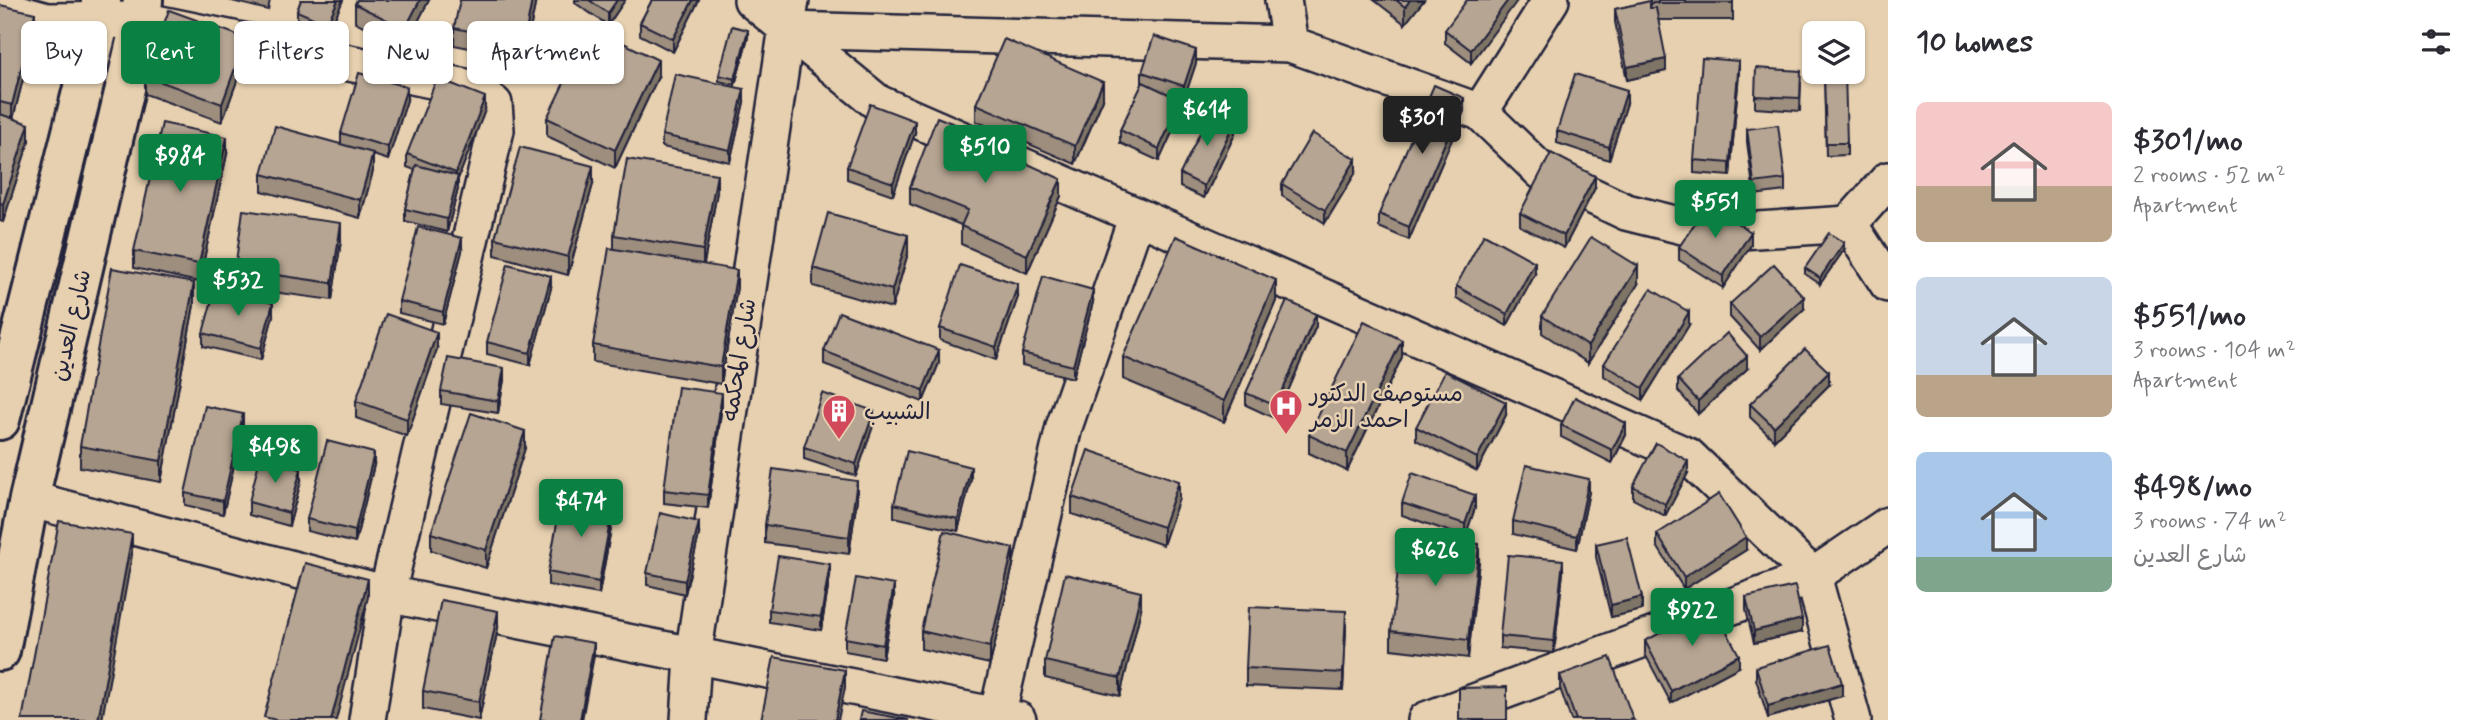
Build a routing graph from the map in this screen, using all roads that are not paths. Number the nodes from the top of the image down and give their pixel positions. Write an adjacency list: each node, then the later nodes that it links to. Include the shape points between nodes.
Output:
1 (752, 0): 7 (street)
2 (1283, 0): 8 (street)
3 (1551, 0): 9 (street)
4 (0, 8): 5 (street, via 47,21)
5 (101, 10): 6 (street); 14 (main road, شارع العدين)
6 (142, 10): 15 (main road, شارع العدين); 18 (street, via 475,89 494,104 496,130)
7 (790, 15): 8 (street); 11 (street, via 878,103); 20 (street, شارع المحكمه)
8 (1290, 44): 9 (street)
9 (1480, 112): 12 (street, via 1542,172 1626,212 1711,233)
10 (1888, 180): 12 (street)
11 (1137, 216): 17 (street, via 1688,456); 21 (street, via 1064,427)
12 (1849, 224): 13 (street)
13 (1888, 284)
14 (0, 420)
15 (29, 499): 18 (street); 19 (main road, شارع العدين)
16 (1888, 525): 17 (street)
17 (1813, 576): 22 (street); 25 (street)
18 (387, 594): 20 (street); 23 (street)
19 (0, 651)
20 (693, 657): 21 (street); 24 (street, شارع المحكمه)
21 (1007, 718)
22 (1438, 718)
23 (368, 720)
24 (689, 720)
25 (1853, 720)

